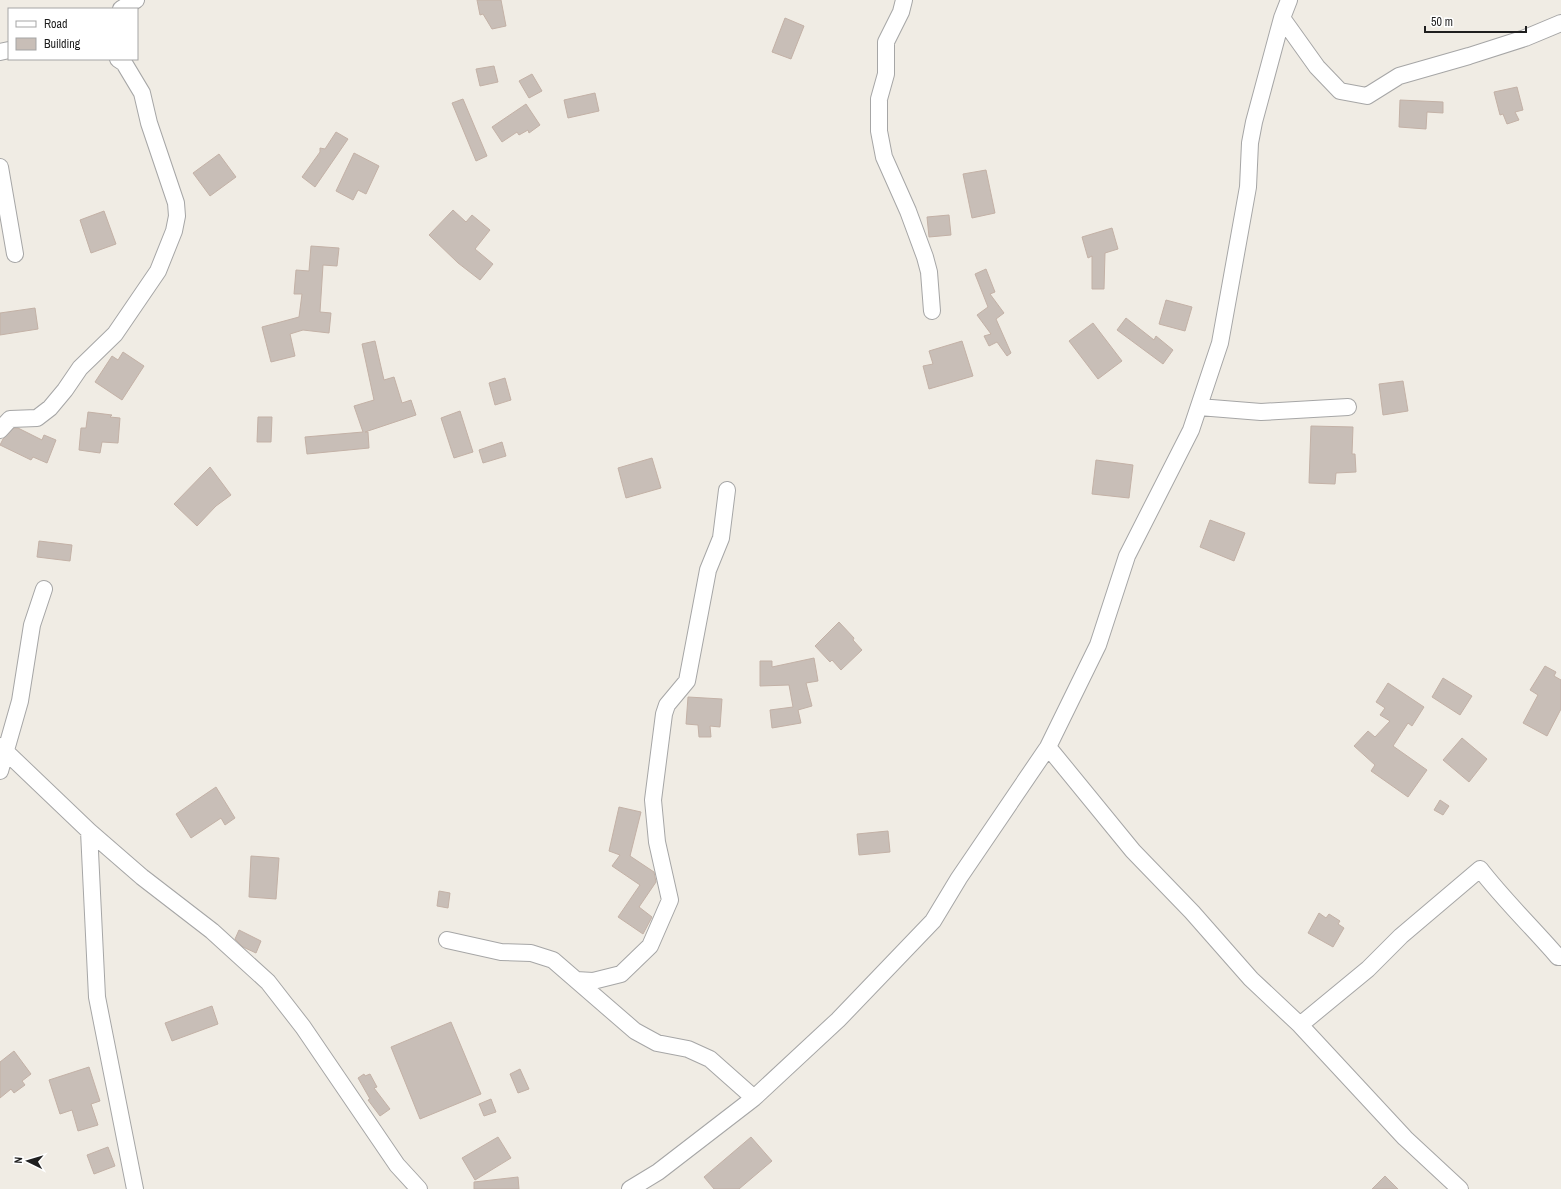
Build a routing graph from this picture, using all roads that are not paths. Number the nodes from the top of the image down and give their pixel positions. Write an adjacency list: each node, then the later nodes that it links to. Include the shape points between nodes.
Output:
1 (136, 0): 4 (street)
2 (904, 0): 10 (street, via 886,42 886,74 879,99 879,131 884,156 925,257 929,272)
3 (1289, 0): 5 (street)
4 (123, 8)
5 (1282, 18): 6 (street, via 1317,67 1340,91 1367,96 1399,76 1469,56); 11 (street, via 1254,122 1250,143 1248,186 1220,343)
6 (1561, 24)
7 (120, 60): 13 (street, via 124,63 142,93 149,123 176,203 178,216 174,231 158,271 115,334 80,368 50,408 37,418 10,419)
8 (0, 167): 9 (street)
9 (15, 254)
10 (932, 311)
11 (1199, 407): 12 (street, via 1261,412); 16 (street, via 1191,430 1127,556 1098,644)
12 (1348, 407)
13 (0, 430)
14 (727, 490): 22 (street, via 721,538 708,570 687,681 667,705 664,714 653,800 657,842 670,900 650,946 621,974 592,981)
15 (44, 589): 17 (street, via 32,625 20,701)
16 (1048, 747): 23 (street, via 1133,851 1192,912 1251,979); 24 (street, via 959,878 933,921 838,1020)
17 (3, 749): 18 (street); 19 (street)
18 (0, 771)
19 (89, 831): 25 (street, via 97,997); 26 (street, via 142,877 212,931 268,982 316,1045 397,1165)
20 (447, 940): 22 (street, via 500,952 531,953 553,960)
21 (1561, 957): 23 (street, via 1558,957 1500,894 1480,869 1401,936 1368,969)
22 (576, 980): 24 (street, via 635,1031 657,1043 710,1058)
23 (1300, 1025): 28 (street, via 1405,1138)
24 (754, 1098): 27 (street, via 658,1172)
25 (135, 1189)
26 (419, 1189)
27 (630, 1189)
28 (1460, 1189)

